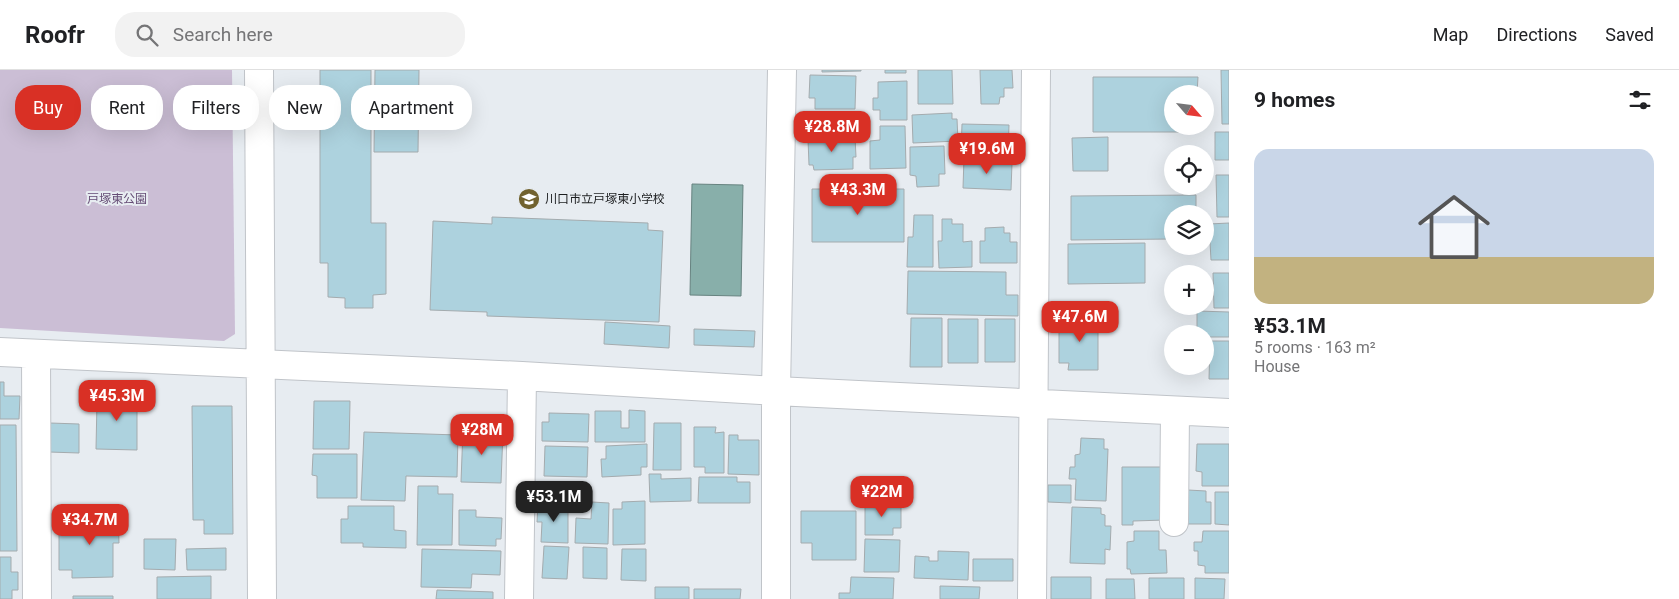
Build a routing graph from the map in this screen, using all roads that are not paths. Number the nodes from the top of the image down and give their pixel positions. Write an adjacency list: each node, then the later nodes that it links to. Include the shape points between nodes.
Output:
1 (259, 70): 6 (street)
2 (782, 70): 8 (street)
3 (1036, 70): 9 (street)
4 (0, 352): 5 (street)
5 (36, 354): 6 (street); 13 (street)
6 (260, 363): 7 (street); 14 (street)
7 (522, 376): 8 (street); 15 (street)
8 (776, 391): 9 (street); 16 (street)
9 (1032, 404): 10 (street); 17 (street)
10 (1175, 411): 11 (street); 12 (street)
11 (1229, 413)
12 (1174, 522)
13 (37, 599)
14 (262, 599)
15 (519, 599)
16 (776, 599)
17 (1032, 599)

